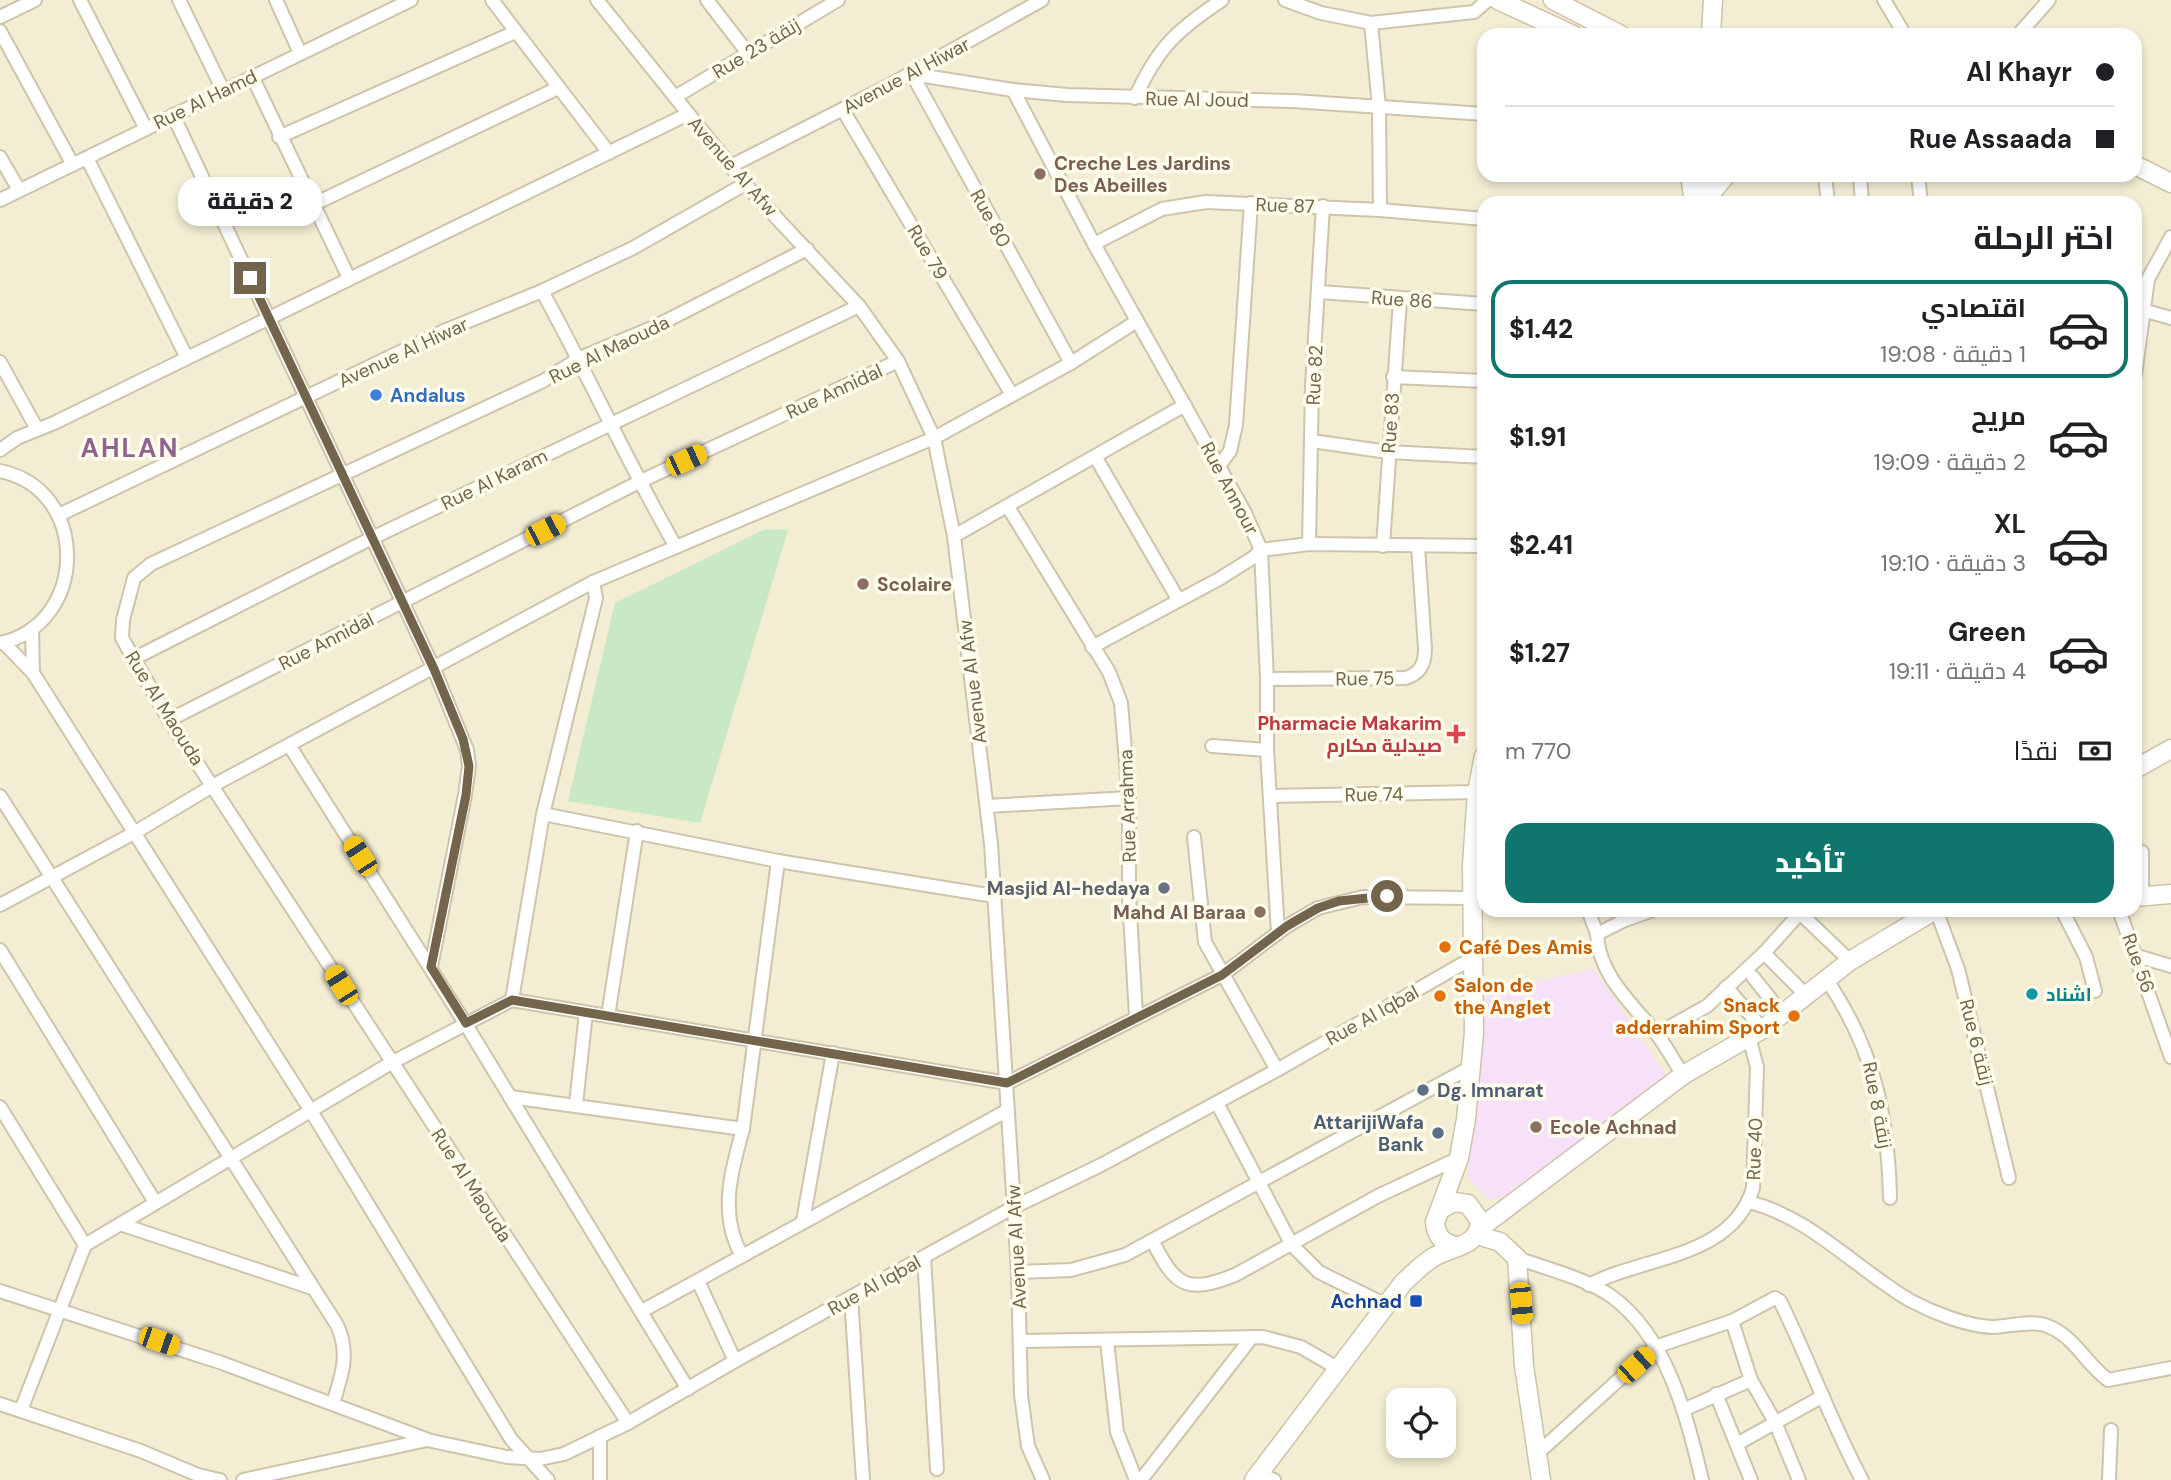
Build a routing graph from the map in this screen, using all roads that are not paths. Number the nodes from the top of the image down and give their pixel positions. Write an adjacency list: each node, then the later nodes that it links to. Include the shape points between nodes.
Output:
1 (35, 0): 19 (street)
2 (80, 0): 42 (street)
3 (179, 0): 33 (street)
4 (276, 0): 29 (street)
5 (411, 0): 29 (street, Rue Al Hamd)
6 (492, 0): 27 (street)
7 (597, 0): 35 (street, Avenue Al Afw)
8 (707, 0): 28 (street)
9 (838, 0): 28 (street, Rue 23 زنقة)
10 (1042, 0): 30 (street, Avenue Al Hiwar)
11 (1223, 0): 36 (street, via 1161,49)
12 (1285, 0): 20 (street)
13 (1488, 0): 20 (street, via 1474,12)
14 (1498, 0): 21 (street)
15 (1553, 0): 22 (street)
16 (1713, 0): 23 (street)
17 (1884, 0): 24 (street)
18 (2049, 0): 25 (street)
19 (0, 17)
20 (1371, 23): 37 (street)
21 (1558, 28)
22 (1607, 28)
23 (1711, 28)
24 (1901, 28)
25 (2024, 28)
26 (0, 31): 47 (street)
27 (515, 32): 32 (street); 43 (street)
28 (747, 52): 35 (street, Rue 23 زنقة)
29 (300, 53): 31 (street, Rue Al Hamd)
30 (912, 74): 34 (street, Rue Al Joud); 38 (street, Avenue Al Hiwar); 79 (street, Rue 80)
31 (252, 76): 33 (street, Rue Al Hamd); 43 (street)
32 (558, 88): 44 (street); 57 (street)
33 (223, 90): 41 (street, Rue Al Hamd)
34 (1013, 90): 36 (street, Rue Al Joud); 62 (street, Rue Annour)
35 (675, 97): 39 (street, Avenue Al Afw)
36 (1135, 98): 37 (street, Rue Al Joud)
37 (1378, 107): 40 (street, Rue Al Joud); 59 (street)
38 (843, 110): 48 (street, Avenue Al Hiwar); 82 (street, Rue 79)
39 (688, 114): 44 (street); 48 (street, Avenue Al Afw)
40 (1477, 114)
41 (173, 115): 42 (street, Rue Al Hamd); 72 (street)
42 (146, 129): 46 (street, Rue Al Hamd)
43 (279, 137): 57 (street)
44 (609, 153): 64 (street)
45 (0, 157): 53 (street)
46 (87, 158): 47 (street, Rue Al Hamd); 75 (street)
47 (73, 165): 53 (street, Rue Al Hamd)
48 (731, 166): 52 (street, Avenue Al Afw)
49 (2142, 168): 51 (street)
50 (1720, 182): 54 (street)
51 (2171, 183)
52 (745, 184): 63 (street, Avenue Al Afw); 65 (street, Avenue Al Hiwar, via 633,247)
53 (19, 190): 55 (street, Rue Al Hamd)
54 (1709, 196)
55 (0, 200)
56 (1251, 204): 58 (street, Rue 87); 62 (street, Rue 87, via 1206,202 1162,209); 93 (street, via 1234,442)
57 (312, 205): 64 (street)
58 (1323, 206): 59 (street, Rue 87); 66 (street, Rue 82)
59 (1380, 210): 60 (street, Rue 87)
60 (1477, 218)
61 (2171, 237): 67 (street)
62 (1094, 244): 74 (street, Rue Annour)
63 (807, 249): 70 (street, Avenue Al Afw); 76 (street, Rue Al Maouda, via 654,327)
64 (348, 278): 72 (street)
65 (542, 291): 76 (street); 83 (street, Avenue Al Hiwar)
66 (1320, 292): 68 (street, Rue 86); 88 (street, Rue 82)
67 (2142, 297)
68 (1399, 300): 69 (street, Rue 86); 80 (street, Rue 83)
69 (1477, 304)
70 (859, 306): 77 (street, Avenue Al Afw); 85 (street, Rue Al Karam)
71 (2142, 310): 73 (street)
72 (267, 318): 75 (street); 83 (street)
73 (2171, 318)
74 (1137, 321): 79 (street); 84 (street, Rue Annour)
75 (186, 356): 86 (street)
76 (580, 358): 85 (street); 95 (street, Rue Al Maouda, via 542,381)
77 (898, 361): 87 (street, Avenue Al Afw); 96 (street, Rue Annidal)
78 (0, 362): 86 (street)
79 (1071, 363): 82 (street)
80 (1393, 377): 81 (street); 90 (street, Rue 83)
81 (1477, 381)
82 (1012, 395): 87 (street)
83 (305, 397): 95 (street); 98 (street, Avenue Al Hiwar)
84 (1185, 405): 92 (street); 93 (street, Rue Annour)
85 (612, 423): 96 (street); 100 (street, Rue Al Karam)
86 (37, 429): 89 (street)
87 (934, 438): 99 (street, Avenue Al Afw); 105 (street)
88 (1312, 441): 90 (street); 101 (street, Rue 82)
89 (0, 450)
90 (1388, 452): 91 (street); 102 (street, Rue 83)
91 (1477, 457)
92 (1096, 458): 97 (street); 108 (street)
93 (1219, 466): 106 (street, Rue Annour)
94 (0, 471): 98 (street, via 28,483 46,497)
95 (342, 474): 100 (street); 113 (street, Rue Al Maouda, via 141,570 134,578 123,620 122,638)
96 (639, 482): 105 (street); 109 (street, Rue Annidal)
97 (1008, 507): 99 (street); 112 (street, Rue Arrahma)
98 (58, 515): 110 (street, via 68,550 64,586 56,603)
99 (954, 536): 128 (street, Avenue Al Afw)
100 (372, 538): 109 (street); 113 (street, Rue Al Karam)
101 (1309, 544): 102 (street); 106 (street)
102 (1383, 546): 103 (street)
103 (1418, 546): 104 (street); 116 (street, Rue 75, via 1425,649 1417,673 1405,678)
104 (1477, 546)
105 (677, 547): 107 (street)
106 (1261, 550): 108 (street, via 1231,572); 116 (street, Rue Annour)
107 (593, 582): 114 (street); 130 (street, via 596,598)
108 (1178, 599): 112 (street)
109 (403, 603): 114 (street); 117 (street, Rue Annidal)
110 (32, 629): 111 (street); 115 (street)
111 (2, 643): 115 (street)
112 (1092, 647): 127 (street, Rue Arrahma, via 1109,672 1121,703)
113 (133, 659): 117 (street, Rue Al Maouda)
114 (434, 669): 118 (street); 157 (street, via 467,750 469,766)
115 (33, 673): 132 (street)
116 (1268, 679): 121 (street, Rue Annour)
117 (169, 720): 123 (street, Rue Al Maouda)
118 (289, 745): 123 (street); 157 (street)
119 (1212, 746): 121 (street)
120 (2171, 749): 122 (street)
121 (1267, 750): 126 (street, Rue Annour)
122 (2142, 765)
123 (214, 785): 132 (street); 175 (street, Rue Al Maouda)
124 (1477, 793): 126 (street, Rue 74); 139 (street)
125 (0, 796): 129 (street)
126 (1270, 796): 149 (street, Rue Annour)
127 (1129, 798): 128 (street); 167 (street, Rue Arrahma)
128 (987, 806): 137 (street, Avenue Al Afw)
129 (4, 811): 135 (street)
130 (543, 814): 131 (street); 164 (street)
131 (637, 831): 134 (street); 166 (street)
132 (134, 833): 135 (street); 185 (street)
133 (1194, 837): 158 (street, via 1206,942)
134 (778, 861): 137 (street); 172 (street)
135 (51, 876): 140 (street); 187 (street)
136 (2171, 894): 138 (street)
137 (995, 896): 179 (street, Avenue Al Afw)
138 (2142, 897)
139 (1472, 898): 149 (street, via 1411,895 1339,901 1318,908); 154 (street)
140 (0, 905)
141 (1591, 917): 150 (street)
142 (1637, 917): 150 (street)
143 (1796, 917): 152 (street)
144 (1804, 917): 155 (street)
145 (1923, 917): 155 (street)
146 (1938, 917): 189 (street, Rue 6 زنقة, via 1958,968)
147 (2066, 917): 162 (street, via 2086,957)
148 (2122, 917): 153 (street, Rue 56)
149 (1278, 933): 158 (street)
150 (1597, 934): 171 (street, via 1610,976)
151 (0, 950): 193 (street)
152 (1764, 953): 161 (street); 163 (street)
153 (2137, 956): 156 (street); 174 (street, Rue 56)
154 (1471, 959): 176 (street); 177 (street, Rue Al Iqbal)
155 (1850, 961): 160 (street)
156 (2171, 966)
157 (431, 967): 169 (street)
158 (1222, 975): 167 (street); 177 (street)
159 (1753, 977): 168 (street)
160 (1827, 980): 163 (street); 192 (street, Rue 8 زنقة, via 1872,1063 1889,1163)
161 (1726, 987): 170 (street); 171 (street, via 1707,1006)
162 (2095, 991)
163 (1808, 997): 168 (street)
164 (512, 1000): 165 (street); 169 (street)
165 (586, 1013): 166 (street); 182 (street)
166 (608, 1016): 172 (street)
167 (1136, 1016): 179 (street)
168 (1784, 1016): 170 (street)
169 (466, 1023): 175 (street); 180 (street)
170 (1756, 1033): 178 (street); 195 (street, Rue 40)
171 (1657, 1034): 178 (street)
172 (757, 1039): 173 (street); 186 (street)
173 (833, 1053): 179 (street); 198 (street)
174 (2171, 1057)
175 (391, 1062): 185 (street); 236 (street, Rue Al Maouda)
176 (1471, 1067): 188 (street); 190 (street)
177 (1277, 1070): 181 (street, Rue Al Iqbal)
178 (1683, 1075): 200 (street, via 1620,1126)
179 (1007, 1083): 184 (street, Avenue Al Afw)
180 (510, 1097): 182 (street); 218 (street)
181 (1217, 1103): 190 (street); 196 (street, Rue Al Iqbal)
182 (576, 1104): 186 (street)
183 (0, 1107): 203 (street)
184 (1009, 1110): 196 (street, Avenue Al Afw); 198 (street)
185 (311, 1111): 187 (street); 242 (street, via 505,1430)
186 (743, 1129): 206 (street, via 727,1209)
187 (231, 1158): 193 (street); 213 (street)
188 (1458, 1158): 191 (street); 204 (street)
189 (2009, 1178)
190 (1258, 1182): 202 (street); 204 (street)
191 (1451, 1182): 194 (street); 197 (street)
192 (1890, 1198)
193 (155, 1202): 199 (street)
194 (1461, 1202): 197 (street); 200 (street, via 1468,1204)
195 (1749, 1202): 212 (street, Rue 40, via 1724,1230 1698,1248); 225 (street, via 1773,1208 1804,1226 1911,1301 1943,1316 1990,1327 2042,1324 2074,1342 2108,1380)
196 (1014, 1207): 207 (street, Rue Al Iqbal); 210 (street, Avenue Al Afw)
197 (1441, 1209): 201 (street, via 1435,1222)
198 (803, 1221): 206 (street)
199 (120, 1224): 203 (street); 213 (street)
200 (1478, 1226): 205 (street, via 1466,1245); 209 (street)
201 (1439, 1236): 205 (street); 208 (street)
202 (1153, 1242): 204 (street, via 1185,1286 1235,1276); 210 (street, via 1098,1265)
203 (85, 1245): 217 (street)
204 (1292, 1245): 216 (street, via 1319,1272)
205 (1458, 1246): 208 (street)
206 (741, 1254): 211 (street)
207 (924, 1257): 215 (street, Rue Al Iqbal); 243 (street)
208 (1433, 1257): 216 (street)
209 (1517, 1258): 212 (street); 241 (street, via 1524,1366)
210 (1018, 1272): 221 (street, Avenue Al Afw)
211 (698, 1281): 218 (street); 224 (street)
212 (1589, 1285): 223 (street, via 1628,1310)
213 (312, 1288): 231 (street, via 344,1343 345,1363)
214 (0, 1291): 217 (street)
215 (851, 1297): 224 (street, Rue Al Iqbal); 249 (street)
216 (1384, 1304): 226 (street)
217 (59, 1310): 231 (street); 233 (street)
218 (642, 1311): 228 (street)
219 (1732, 1321): 223 (street); 227 (street); 230 (street, via 1772,1298 1780,1301)
220 (1252, 1337): 222 (street); 226 (street, via 1301,1347); 251 (street)
221 (1020, 1341): 222 (street); 250 (street, Avenue Al Afw, via 1024,1427)
222 (1107, 1341): 251 (street, via 1117,1432)
223 (1655, 1347): 234 (street); 241 (street)
224 (735, 1361): 228 (street, Rue Al Iqbal)
225 (2171, 1368)
226 (1339, 1369): 244 (street)
227 (1752, 1380): 229 (street); 235 (street)
228 (688, 1389): 236 (street, Rue Al Iqbal)
229 (1716, 1394): 234 (street); 240 (street)
230 (1823, 1396): 235 (street); 256 (street, via 1833,1427)
231 (333, 1403): 239 (street)
232 (0, 1404): 233 (street)
233 (21, 1410): 246 (street)
234 (1683, 1410): 253 (street)
235 (1775, 1422): 240 (street); 255 (street)
236 (628, 1423): 238 (street, Rue Al Iqbal)
237 (2111, 1430): 257 (street)
238 (600, 1436): 242 (street, Rue Al Iqbal, via 564,1454); 248 (street)
239 (427, 1440): 242 (street, Rue Al Iqbal); 247 (street, Rue Al Iqbal)
240 (1737, 1444): 254 (street)
241 (1539, 1452): 252 (street)
242 (531, 1459): 245 (street)
243 (937, 1469)
244 (1262, 1478)
245 (546, 1479)
246 (220, 1480)
247 (243, 1480)
248 (600, 1480)
249 (863, 1480)
250 (1043, 1480)
251 (1138, 1480)
252 (1541, 1480)
253 (1702, 1480)
254 (1751, 1480)
255 (1799, 1480)
256 (1862, 1480)
257 (2109, 1480)

